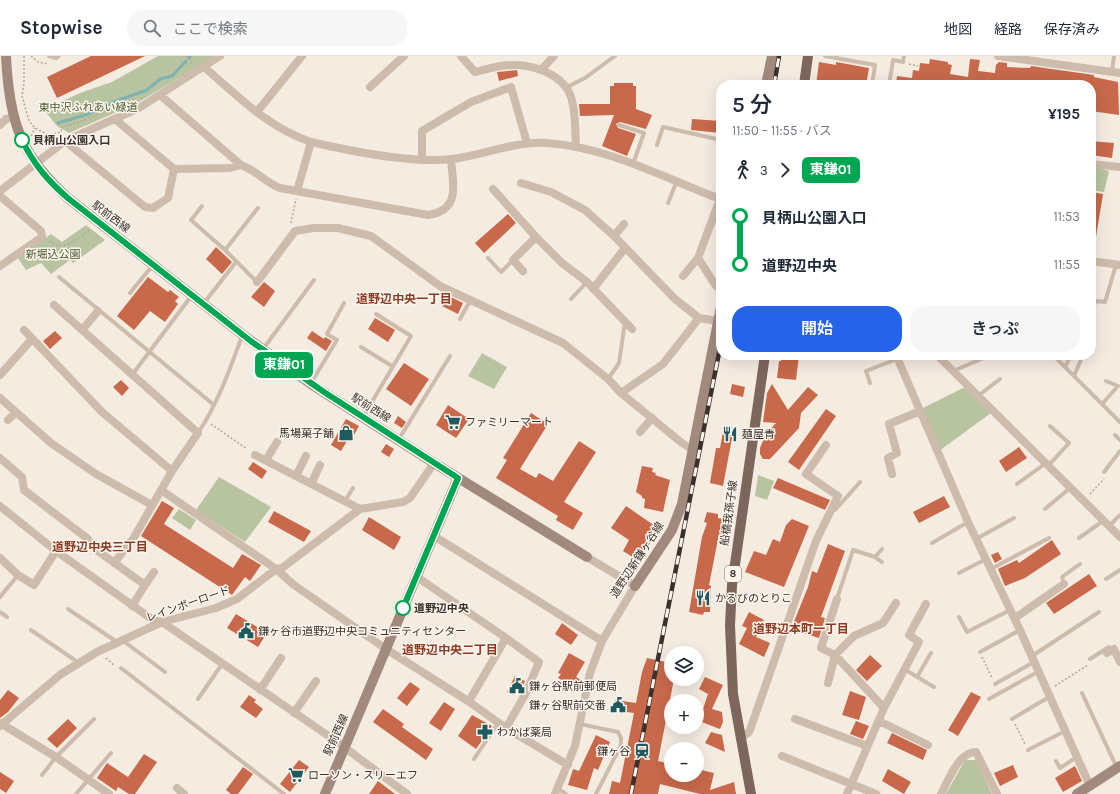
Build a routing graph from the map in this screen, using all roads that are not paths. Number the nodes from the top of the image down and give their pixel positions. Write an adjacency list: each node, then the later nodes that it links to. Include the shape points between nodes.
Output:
1 (6, 56): 20 (street, 駅前西線)
2 (49, 56): 3 (lane)
3 (59, 56)
4 (220, 56): 17 (street)
5 (302, 56): 28 (street)
6 (404, 56): 25 (street)
7 (460, 56): 18 (street, via 475,72 516,65)
8 (554, 56): 18 (street)
9 (615, 56): 26 (lane, via 585,78)
10 (772, 56): 21 (street)
11 (808, 56): 22 (main road)
12 (825, 56): 23 (lane, via 876,65)
13 (904, 56): 24 (lane, via 903,62 893,60)
14 (998, 56): 16 (street)
15 (1114, 56): 19 (lane)
16 (1031, 58): 19 (street)
17 (204, 67): 27 (street); 28 (street)
18 (542, 70): 26 (street, via 556,77)
19 (1116, 72)
20 (3, 76): 29 (street, 駅前西線)
21 (767, 80)
22 (805, 80)
23 (873, 80)
24 (890, 80)
25 (370, 86)
26 (567, 87): 38 (street, via 572,99)
27 (160, 95): 30 (street); 42 (street)
28 (257, 112): 35 (street, via 273,125)
29 (14, 117): 31 (street); 41 (street, 駅前西線)
30 (115, 119): 34 (street); 46 (street)
31 (0, 125)
32 (619, 125): 43 (lane, via 644,133)
33 (716, 139): 37 (lane, via 663,127)
34 (66, 141): 41 (street); 46 (street, via 144,207 153,208 168,198)
35 (310, 142): 40 (street); 51 (street)
36 (527, 143): 38 (street); 39 (street); 40 (street, via 511,87 471,102 422,131)
37 (657, 145)
38 (576, 146): 43 (street)
39 (451, 159): 40 (street); 51 (street, via 454,194 446,209 438,214 428,215)
40 (422, 160)
41 (34, 163): 50 (street); 68 (street, 駅前西線, via 69,199)
42 (242, 165): 46 (street, via 230,168); 51 (street, via 255,170 270,184)
43 (632, 165): 47 (street)
44 (1096, 165): 45 (street)
45 (1120, 167)
46 (174, 169)
47 (676, 182): 53 (street); 54 (lane)
48 (521, 183): 59 (street, via 551,192 585,210)
49 (493, 188): 60 (street)
50 (0, 191)
51 (297, 191)
52 (0, 196): 70 (street, via 42,231 42,237)
53 (716, 197)
54 (668, 203)
55 (202, 206): 62 (lane, via 191,220)
56 (258, 208): 62 (lane)
57 (716, 210): 64 (street)
58 (624, 224): 59 (street)
59 (614, 236): 61 (street)
60 (536, 237): 65 (street); 76 (street)
61 (625, 248): 78 (street); 89 (street, via 676,299)
62 (225, 250): 66 (lane)
63 (488, 258): 65 (lane, via 501,272)
64 (698, 258): 72 (street); 77 (street)
65 (513, 260): 71 (street)
66 (236, 262): 75 (lane); 85 (lane)
67 (1096, 262): 69 (street)
68 (154, 265): 79 (lane); 80 (street, 駅前西線)
69 (1118, 265): 83 (lane, via 1105,302)
70 (0, 266)
71 (523, 271)
72 (683, 276)
73 (59, 277): 87 (lane)
74 (314, 280): 100 (lane)
75 (257, 282): 82 (street, via 295,231 338,228 371,236 440,286)
76 (586, 282): 78 (street); 81 (lane)
77 (716, 285)
78 (593, 289): 91 (street)
79 (130, 293)
80 (192, 295): 85 (street, 駅前西線); 101 (lane)
81 (571, 299)
82 (470, 301): 90 (lane); 117 (street, via 563,343)
83 (1096, 301)
84 (344, 303): 121 (lane, via 327,334 337,340)
85 (204, 304): 97 (street, 駅前西線)
86 (54, 305): 95 (street)
87 (98, 311): 95 (street); 101 (lane)
88 (376, 314): 111 (lane, via 411,336)
89 (699, 318): 92 (street); 122 (street, via 663,364)
90 (460, 319)
91 (625, 321): 93 (street); 117 (lane, via 619,363)
92 (716, 321)
93 (632, 329)
94 (24, 330): 98 (street)
95 (82, 330): 115 (street)
96 (716, 331): 141 (street, 道野辺新鎌ヶ谷線)
97 (242, 335): 100 (street, 駅前西線); 126 (lane)
98 (32, 339): 114 (street); 150 (street, via 102,412)
99 (361, 347): 111 (lane)
100 (263, 350): 121 (street, 駅前西線)
101 (149, 353): 115 (lane); 126 (lane)
102 (450, 356): 137 (lane)
103 (763, 360): 254 (main road, 船橋我孫子線 / 8, via 731,598 731,683)
104 (890, 360): 120 (lane, via 866,371)
105 (898, 360): 127 (street)
106 (942, 360): 113 (street)
107 (979, 360): 113 (lane)
108 (1058, 360): 112 (lane)
109 (1069, 360): 112 (lane)
110 (1081, 360): 116 (lane)
111 (392, 366): 129 (lane)
112 (1065, 368): 116 (lane)
113 (953, 371): 123 (street)
114 (0, 375)
115 (132, 375): 135 (street)
116 (1074, 376): 125 (lane)
117 (608, 379): 122 (street)
118 (1000, 379): 123 (lane)
119 (1106, 381): 125 (lane, via 1118,386)
120 (870, 383)
121 (311, 384): 129 (street, 駅前西線)
122 (621, 392): 130 (street)
123 (978, 396): 148 (street)
124 (0, 398): 128 (street)
125 (1102, 404): 132 (lane)
126 (214, 405): 135 (lane)
127 (920, 411): 152 (street, via 889,424 897,453 888,458); 169 (street)
128 (16, 412): 131 (street); 162 (street, via 52,443 96,474)
129 (363, 417): 137 (street, 駅前西線)
130 (652, 418): 134 (street); 141 (street)
131 (8, 420)
132 (1120, 422)
133 (1050, 426): 148 (lane, via 1069,443)
134 (640, 432)
135 (198, 433): 150 (street)
136 (1115, 435): 138 (lane)
137 (399, 440): 147 (street, 駅前西線)
138 (1120, 440)
139 (276, 442): 146 (street)
140 (826, 445): 167 (street, via 806,474 838,496)
141 (693, 450): 196 (street, 道野辺新鎌ヶ谷線, via 682,504 672,530)
142 (1120, 451): 151 (lane)
143 (255, 455): 146 (street)
144 (306, 456): 153 (street)
145 (0, 458): 184 (street, via 22,477 24,490 88,538 91,546)
146 (266, 460): 153 (street)
147 (434, 463): 154 (street, 駅前西線); 164 (street, レインボーロード, via 410,498 403,502)
148 (1047, 464): 157 (lane); 159 (street)
149 (320, 465): 156 (street)
150 (172, 471): 160 (street)
151 (1104, 472)
152 (892, 474)
153 (296, 476): 156 (street)
154 (458, 478): 171 (street, 駅前西線); 179 (street)
155 (860, 482): 167 (lane)
156 (311, 484): 161 (street)
157 (1017, 484)
158 (353, 488): 161 (lane)
159 (1070, 488): 165 (lane); 170 (street)
160 (161, 490): 162 (street); 186 (street)
161 (344, 500): 164 (street)
162 (152, 505): 184 (street, via 133,538)
163 (0, 506): 178 (street)
164 (360, 509): 186 (street, レインボーロード, via 288,564)
165 (1045, 509)
166 (1120, 515): 170 (lane)
167 (827, 517): 254 (street, via 813,548 751,728)
168 (1014, 518): 173 (lane)
169 (968, 522): 173 (street); 176 (lane)
170 (1106, 524): 172 (street); 175 (lane)
171 (434, 536): 192 (street, 駅前西線); 214 (street)
172 (1120, 536)
173 (976, 538): 182 (street)
174 (1049, 538): 187 (lane)
175 (1079, 538)
176 (932, 543)
177 (882, 549): 180 (lane)
178 (56, 551): 191 (street, via 34,585); 201 (street)
179 (587, 557): 196 (street)
180 (875, 557): 183 (lane); 198 (lane, via 853,550)
181 (0, 558): 191 (street)
182 (986, 559): 187 (street); 190 (lane)
183 (882, 562)
184 (114, 563): 195 (street)
185 (1080, 564): 194 (lane, via 1062,577)
186 (276, 569): 209 (street, レインボーロード, via 237,600); 215 (street, via 294,585)
187 (991, 569): 203 (street)
188 (1120, 570): 193 (lane)
189 (154, 572): 195 (street)
190 (959, 573)
191 (18, 575): 197 (lane)
192 (417, 577): 212 (street); 215 (street, 駅前西線)
193 (1106, 579)
194 (1064, 584): 208 (street)
195 (145, 585): 201 (street)
196 (635, 586): 214 (street, 道野辺新鎌ヶ谷線)
197 (0, 596)
198 (837, 599): 219 (street, via 821,648)
199 (896, 603): 219 (street, via 883,623 854,636)
200 (926, 604): 227 (street, via 909,635 919,642)
201 (132, 606): 209 (street)
202 (68, 610): 213 (lane)
203 (1011, 610): 207 (lane, via 967,632); 208 (street)
204 (0, 612): 206 (lane)
205 (1099, 612): 221 (lane)
206 (7, 617)
207 (959, 617)
208 (1015, 618): 211 (street)
209 (162, 622): 213 (street, レインボーロード); 225 (street)
210 (31, 630): 224 (lane)
211 (1020, 630): 217 (lane); 221 (street)
212 (506, 638): 242 (street); 252 (street, via 539,662 526,693)
213 (119, 641): 224 (street, レインボーロード); 228 (lane)
214 (602, 641): 251 (street, 道野辺新鎌ヶ谷線, via 583,698)
215 (386, 649): 242 (street); 257 (street, 駅前西線)
216 (1107, 650): 222 (lane); 223 (street, via 1114,649)
217 (980, 652)
218 (931, 653): 231 (lane)
219 (835, 655): 233 (street); 243 (street)
220 (281, 658): 237 (street)
221 (1033, 659): 229 (lane); 239 (street)
222 (1092, 660)
223 (1120, 662)
224 (79, 663): 250 (street, レインボーロード, via 61,674)
225 (222, 664): 237 (street); 240 (lane)
226 (120, 668): 276 (lane)
227 (904, 669): 231 (lane); 243 (street)
228 (165, 672)
229 (1013, 674): 234 (lane); 235 (lane)
230 (1034, 674): 234 (lane)
231 (917, 677): 236 (lane)
232 (316, 681): 244 (street)
233 (828, 683)
234 (1017, 683): 241 (lane)
235 (995, 684)
236 (934, 687)
237 (260, 690): 244 (street)
238 (1082, 693): 266 (lane)
239 (1048, 694): 247 (lane); 253 (street)
240 (198, 699)
241 (989, 699)
242 (469, 702): 249 (street)
243 (884, 708): 248 (street)
244 (294, 713): 257 (street)
245 (94, 719): 261 (lane)
246 (795, 719): 256 (street)
247 (1012, 719)
248 (879, 721): 255 (street); 256 (street)
249 (498, 722): 252 (street); 263 (lane)
250 (1, 724): 261 (street)
251 (580, 724): 265 (street, 道野辺新鎌ヶ谷線); 280 (lane, via 618,732 621,738 621,745)
252 (506, 728): 265 (street)
253 (1065, 731): 258 (lane); 262 (street)
254 (740, 739): 281 (main road, 船橋我孫子線 / 8)
255 (928, 745)
256 (867, 746): 269 (street)
257 (344, 747): 277 (street, 駅前西線); 278 (street)
258 (1028, 750)
259 (111, 753): 268 (lane)
260 (782, 756): 269 (street)
261 (56, 757): 267 (lane); 268 (street)
262 (1077, 757): 264 (lane, via 1060,768); 270 (street)
263 (474, 759)
264 (1056, 761)
265 (568, 765): 272 (street, 道野辺新鎌ヶ谷線)
266 (1119, 767): 270 (street)
267 (42, 775)
268 (89, 780): 273 (lane); 274 (street)
269 (851, 784): 282 (street); 283 (street)
270 (1090, 786): 286 (street)
271 (177, 788): 275 (street)
272 (556, 792): 279 (lane)
273 (76, 794)
274 (109, 794)
275 (184, 794)
276 (284, 794)
277 (325, 794)
278 (407, 794)
279 (566, 794)
280 (596, 794)
281 (751, 794)
282 (847, 794)
283 (876, 794)
284 (941, 794): 285 (street, via 962,758 969,752 976,752)
285 (997, 794)
286 (1077, 794)

